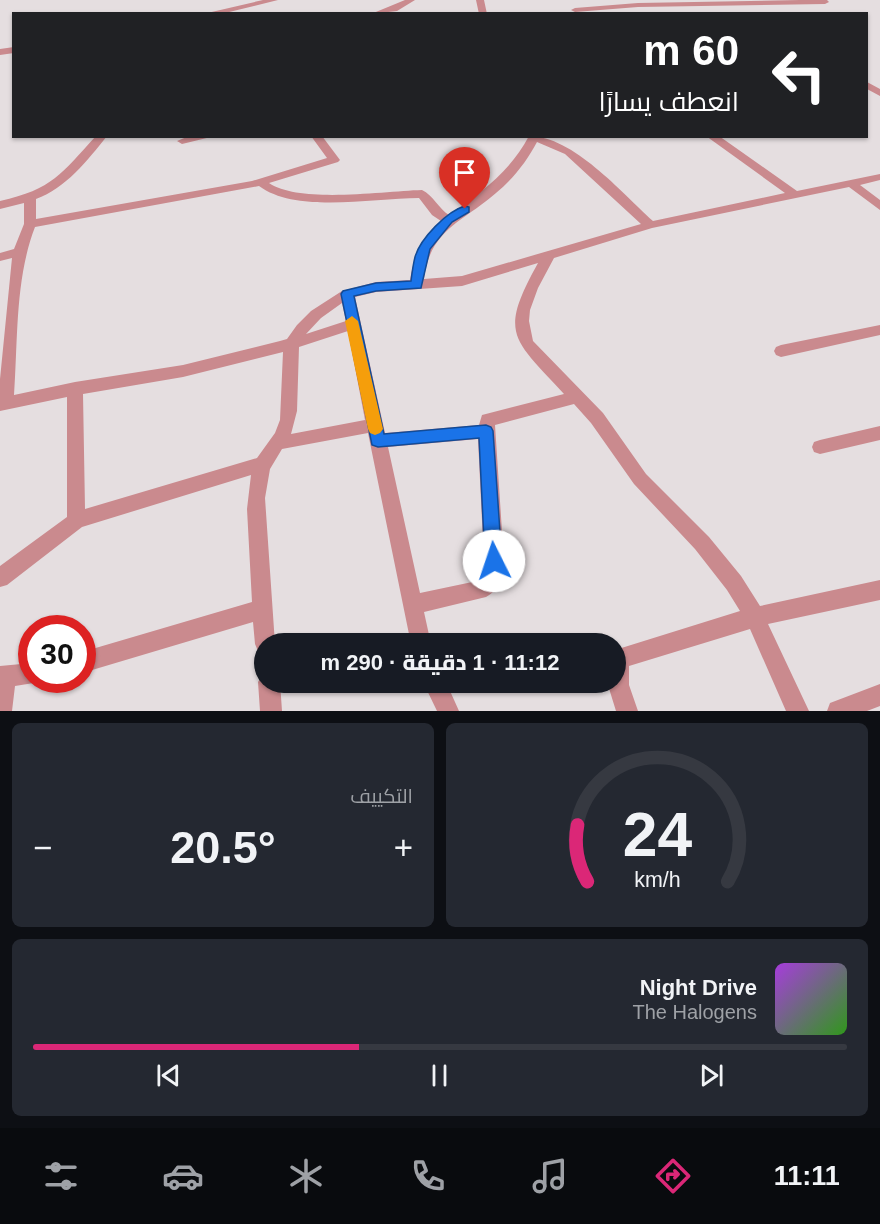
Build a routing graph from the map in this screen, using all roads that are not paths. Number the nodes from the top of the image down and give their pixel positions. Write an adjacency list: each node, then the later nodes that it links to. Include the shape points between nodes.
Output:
1 (234, 0): 7 (street)
2 (274, 0): 7 (street)
3 (391, 0): 6 (street)
4 (825, 2): 5 (street)
5 (636, 3): 8 (street)
6 (407, 5): 10 (street)
7 (227, 9): 9 (street)
8 (575, 10)
9 (215, 12)
10 (382, 12)
11 (100, 138): 22 (street, via 49,189)
12 (199, 138): 17 (street)
13 (318, 138): 19 (street, via 334,160)
14 (534, 138): 25 (street, via 521,160 489,193)
15 (537, 138): 27 (street, via 569,152)
16 (714, 138): 21 (street)
17 (182, 141)
18 (880, 177): 20 (street)
19 (260, 183): 25 (street, via 270,191 318,198 422,194); 26 (street)
20 (851, 183): 21 (street); 24 (street)
21 (794, 194): 27 (street)
22 (30, 197): 23 (street); 26 (street)
23 (0, 205)
24 (880, 206)
25 (448, 220): 31 (street, via 421,255)
26 (30, 224): 28 (street)
27 (650, 225): 29 (street)
28 (19, 252): 30 (street); 39 (street)
29 (549, 255): 31 (street, via 462,281); 38 (street, via 521,310 521,332 537,356)
30 (0, 257)
31 (416, 285): 32 (street, via 376,287)
32 (347, 294): 33 (street); 35 (street, via 309,322)
33 (352, 324): 35 (street); 41 (street)
34 (880, 330): 36 (street)
35 (292, 343): 37 (street, via 158,376); 43 (street, via 288,419)
36 (781, 351)
37 (75, 388): 39 (street); 46 (street)
38 (577, 397): 40 (street, via 488,420); 51 (street, via 597,418 640,479 702,543 744,596)
39 (3, 404)
40 (486, 431): 41 (street); 49 (street, via 494,561 491,582 479,590)
41 (376, 433): 43 (street); 49 (street)
42 (880, 433): 44 (street)
43 (278, 443): 45 (street)
44 (820, 447)
45 (262, 464): 46 (street); 50 (street, via 256,509)
46 (76, 521): 47 (street)
47 (0, 578)
48 (880, 590): 51 (street)
49 (412, 605): 53 (street)
50 (262, 609): 52 (street); 54 (street)
51 (755, 617): 63 (street, via 621,658 616,670 617,686); 64 (street)
52 (264, 633)
53 (418, 633)
54 (96, 659)
55 (18, 675): 56 (street)
56 (3, 677): 60 (street)
57 (269, 693): 61 (street)
58 (439, 693): 62 (street)
59 (880, 695): 65 (street)
60 (1, 711)
61 (271, 711)
62 (448, 711)
63 (627, 711)
64 (798, 711)
65 (838, 711)

